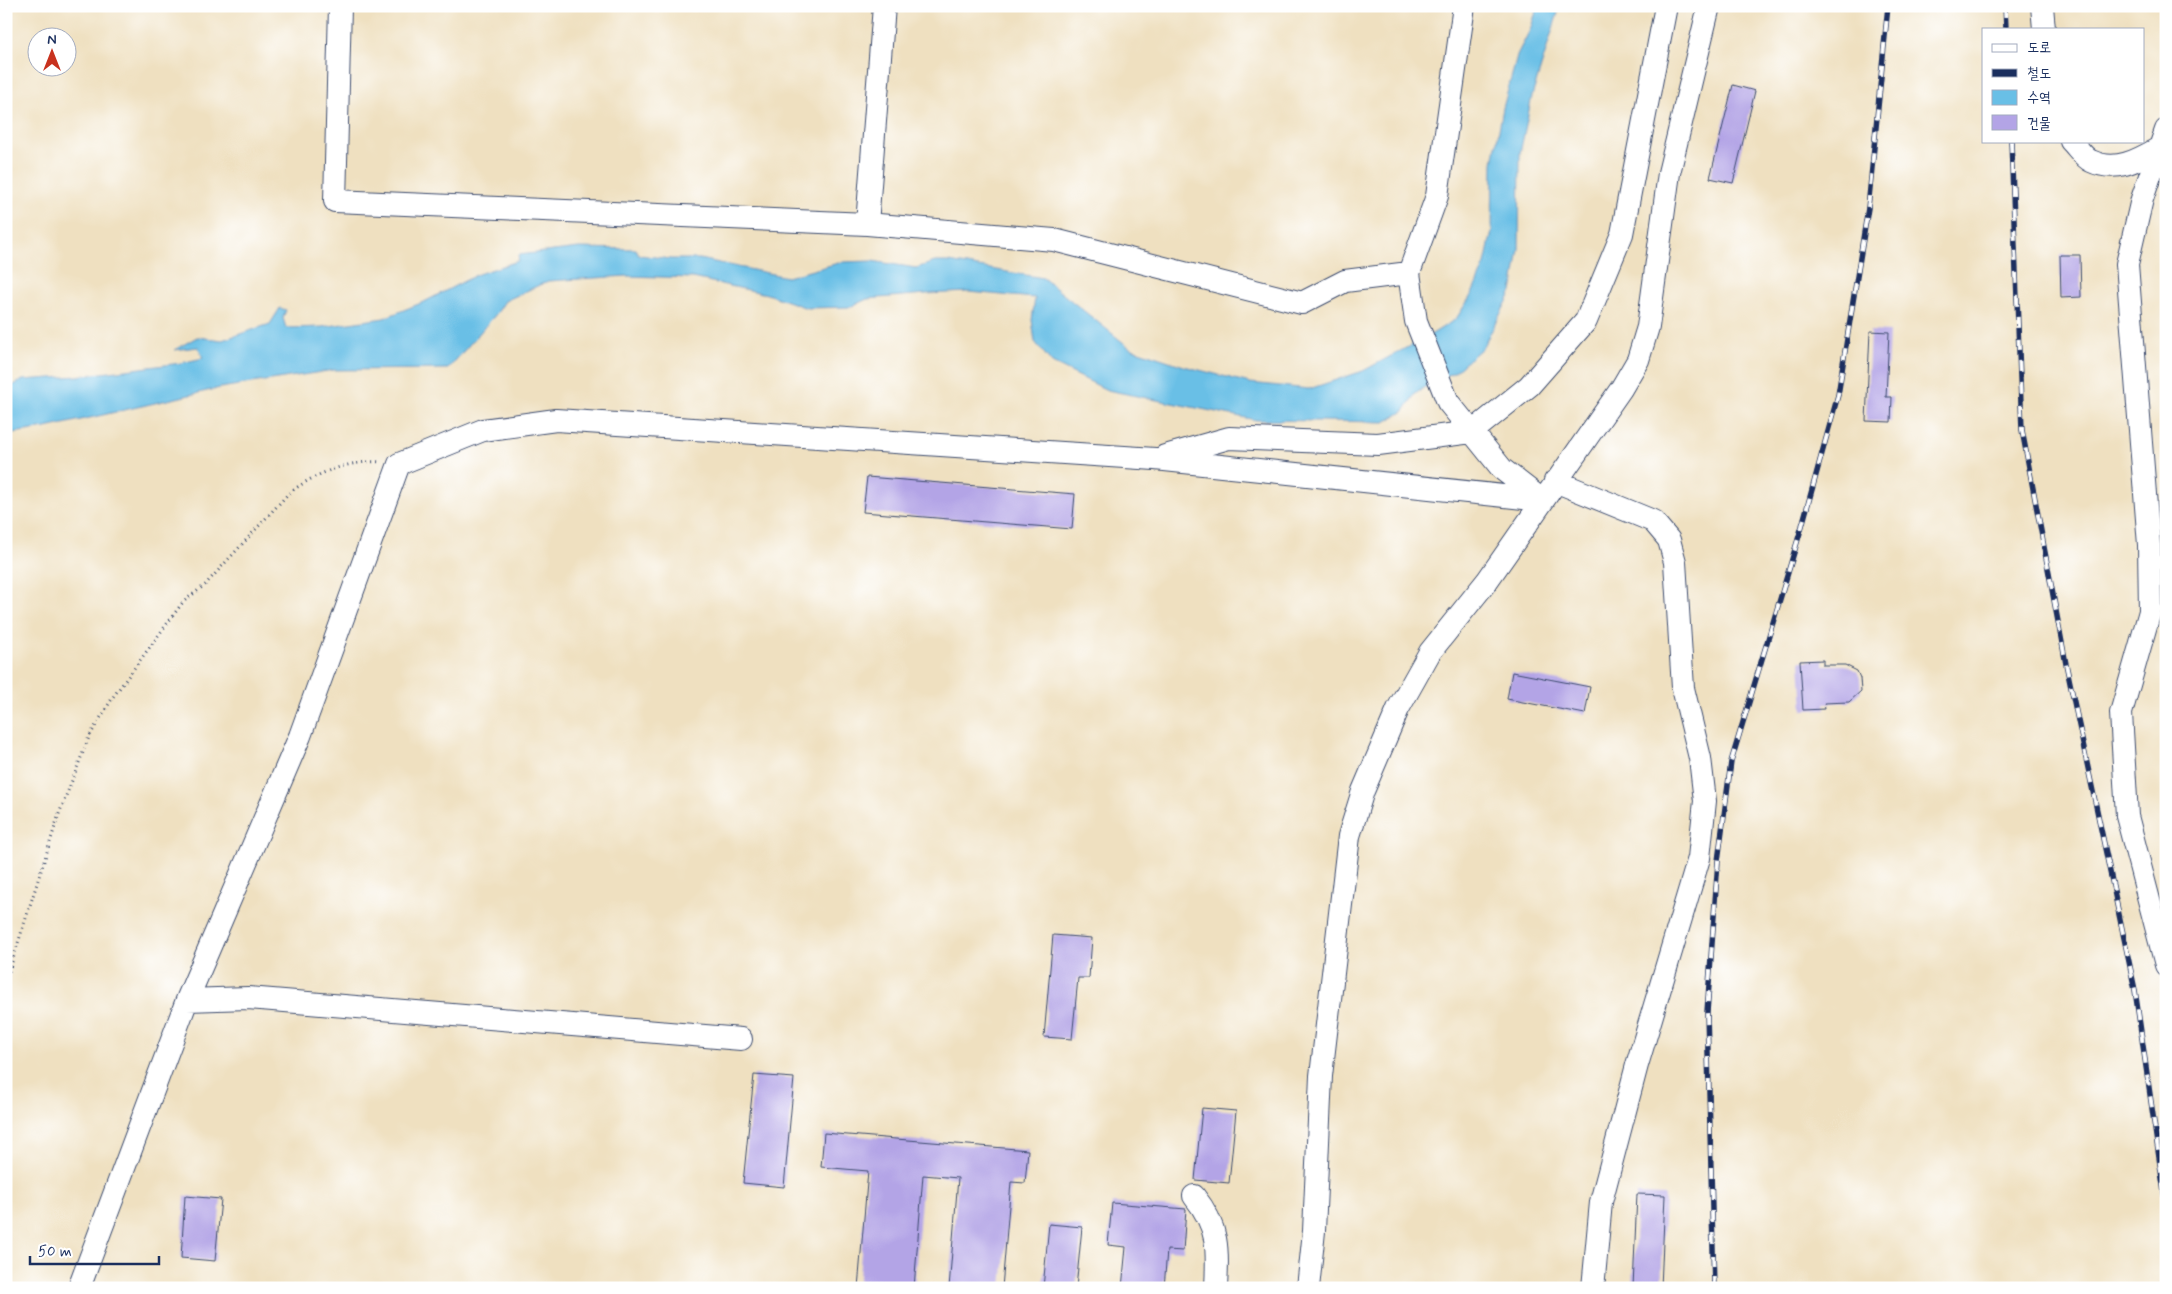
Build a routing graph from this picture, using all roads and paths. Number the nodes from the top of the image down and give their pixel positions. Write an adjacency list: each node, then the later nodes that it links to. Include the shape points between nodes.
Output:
1 (340, 6): 10 (street, via 335,201)
2 (884, 6): 10 (street)
3 (1464, 6): 11 (street, via 1437,196)
4 (1666, 6): 12 (street, via 1622,234 1586,321 1529,386)
5 (1709, 6): 15 (street, via 1668,174 1648,327 1638,360)
6 (2042, 6): 7 (street)
7 (2044, 28)
8 (2162, 139): 9 (street, via 2132,163 2109,166 2090,161); 17 (street, via 2142,199 2127,264 2149,545 2150,611 2121,713 2126,816)
9 (2072, 142)
10 (867, 224): 11 (street, via 1054,240 1302,303 1345,281)
11 (1409, 273): 12 (street, via 1416,321 1448,402)
12 (1472, 432): 13 (street, via 1378,444 1230,438); 16 (street, via 1502,469)
13 (1155, 459): 14 (street, via 556,420 483,430); 16 (street)
14 (399, 464): 18 (path, via 374,462 333,468 302,483 288,494 205,585 183,602 113,696 90,737 59,814); 19 (street, via 300,736)
15 (1555, 481): 16 (street); 25 (street, via 1653,521 1668,540 1675,562 1683,688 1700,758 1705,801 1698,858 1637,1065 1601,1202)
16 (1542, 500): 24 (street, via 1486,581 1430,652 1398,708 1362,791 1350,836 1321,1076 1314,1231)
17 (2166, 965)
18 (6, 981)
19 (188, 1000): 20 (street, via 248,998); 22 (street)
20 (741, 1039)
21 (1194, 1196): 23 (street, via 1206,1211 1215,1232 1218,1245)
22 (79, 1288)
23 (1216, 1288)
24 (1308, 1288)
25 (1593, 1288)

